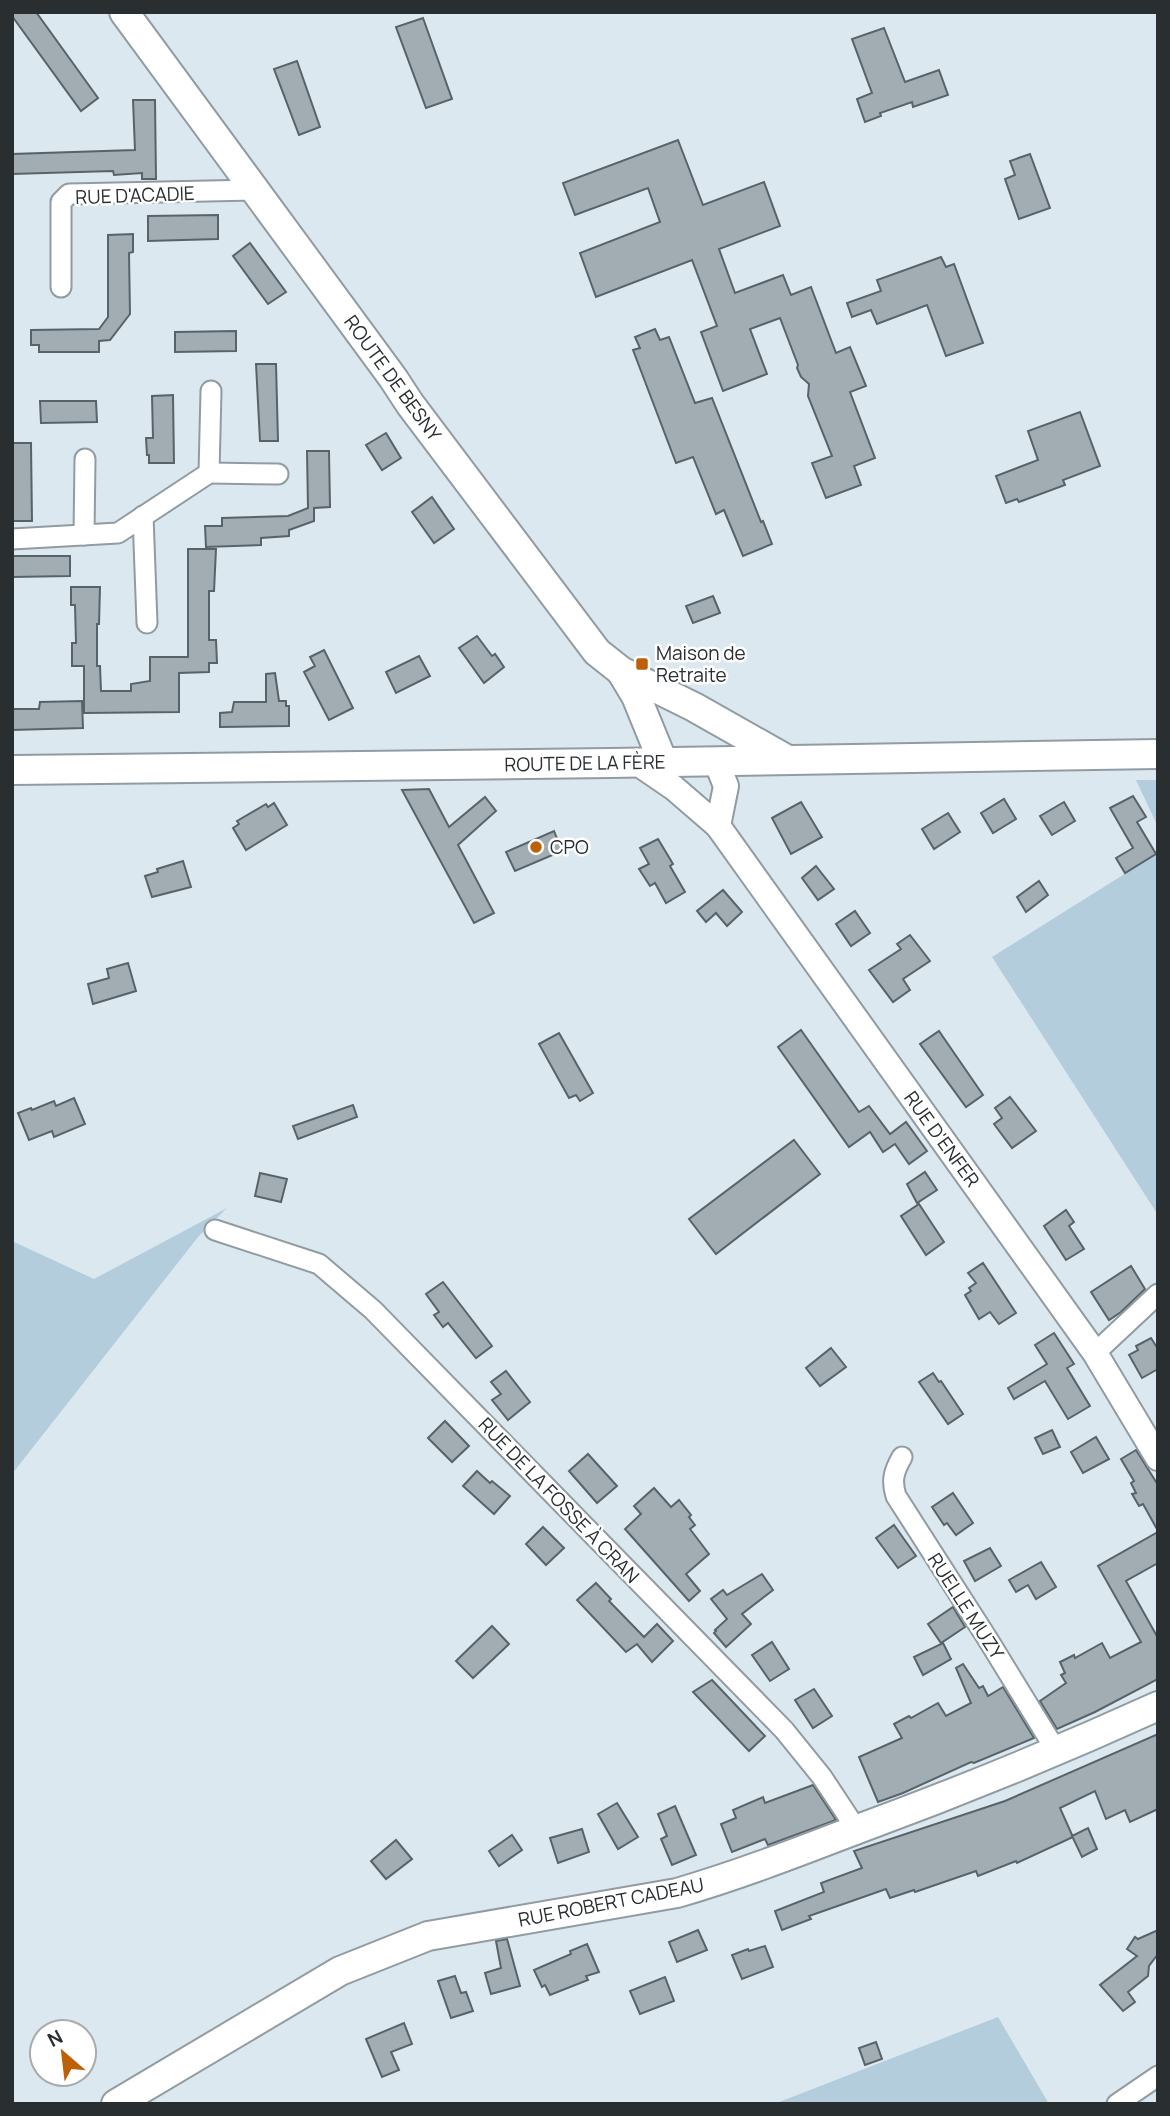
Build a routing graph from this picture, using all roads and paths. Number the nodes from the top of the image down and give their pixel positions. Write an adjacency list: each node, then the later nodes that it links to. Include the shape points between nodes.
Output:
1 (124, 12): 2 (main road, ROUTE DE BESNY)
2 (254, 190): 3 (street, RUE D'ACADIE, via 69,194 61,202); 12 (main road, ROUTE DE BESNY, via 582,634)
3 (61, 287)
4 (211, 391): 6 (street)
5 (85, 459): 9 (street)
6 (209, 472): 7 (street); 8 (street)
7 (278, 474)
8 (143, 516): 9 (street, via 118,533); 11 (street)
9 (85, 535): 10 (street)
10 (12, 540)
11 (147, 623)
12 (621, 671): 13 (main road, ROUTE DE BESNY); 14 (main road)
13 (694, 707): 16 (main road, ROUTE DE BESNY); 19 (main road)
14 (646, 721): 17 (main road); 17 (main road)
15 (1158, 754): 16 (main road, ROUTE DE LA FÈRE)
16 (788, 760): 19 (main road, ROUTE DE LA FÈRE, via 754,761)
17 (636, 762): 18 (main road, ROUTE DE LA FÈRE); 19 (main road, ROUTE DE LA FÈRE); 20 (street, RUE D'ENFER)
18 (12, 770)
19 (721, 774): 20 (street)
20 (718, 826): 23 (street, RUE D'ENFER)
21 (215, 1230): 28 (street, RUE DE LA FOSSE À CRAN, via 319,1264 373,1310 784,1730)
22 (1158, 1294): 23 (street)
23 (1095, 1353): 25 (street, RUE D'ENFER)
24 (902, 1457): 27 (street, RUELLE MUZY, via 892,1481 896,1496)
25 (1158, 1458)
26 (1158, 1706): 27 (main road, RUE ROBERT CADEAU)
27 (1056, 1752): 28 (main road, RUE ROBERT CADEAU)
28 (857, 1830): 30 (main road, RUE ROBERT CADEAU, via 677,1893 428,1936 340,1971)
29 (1158, 2076): 31 (street)
30 (116, 2104)
31 (1117, 2104)

